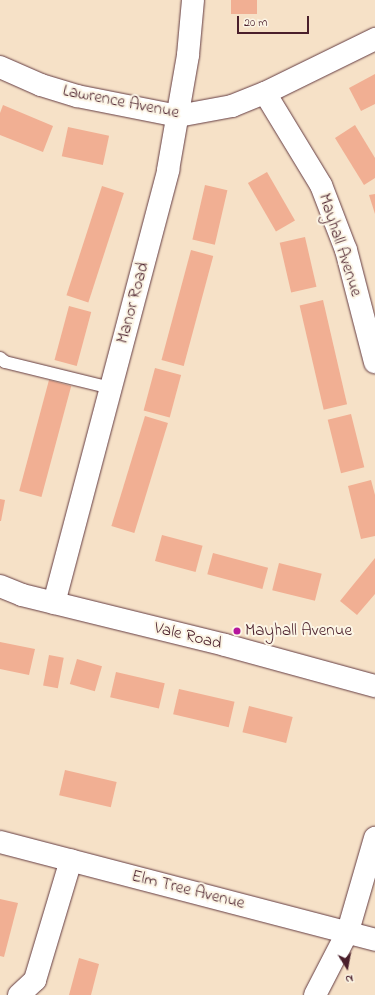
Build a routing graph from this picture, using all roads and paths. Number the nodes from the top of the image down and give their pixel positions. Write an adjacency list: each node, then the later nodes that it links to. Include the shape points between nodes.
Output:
1 (193, 0): 5 (street, Manor Road)
2 (375, 39): 4 (street, Lawrence Avenue)
3 (0, 67): 5 (street, Lawrence Avenue, via 41,86 77,96)
4 (265, 93): 5 (street, Lawrence Avenue, via 232,106); 7 (street, Mayhall Avenue, via 321,185 346,250)
5 (178, 116): 8 (street, Manor Road, via 166,177)
6 (0, 358): 8 (lane, via 5,362)
7 (375, 362)
8 (111, 388): 10 (street, Manor Road)
9 (0, 586): 10 (street, Vale Road)
10 (54, 603): 11 (street, Vale Road, via 225,645)
11 (375, 686)
12 (375, 838): 15 (street)
13 (0, 842): 14 (street, Elm Tree Avenue)
14 (71, 860): 15 (street, Elm Tree Avenue); 17 (street, via 35,980)
15 (348, 931): 16 (street, Elm Tree Avenue); 18 (street)
16 (375, 940)
17 (19, 995)
18 (315, 995)

